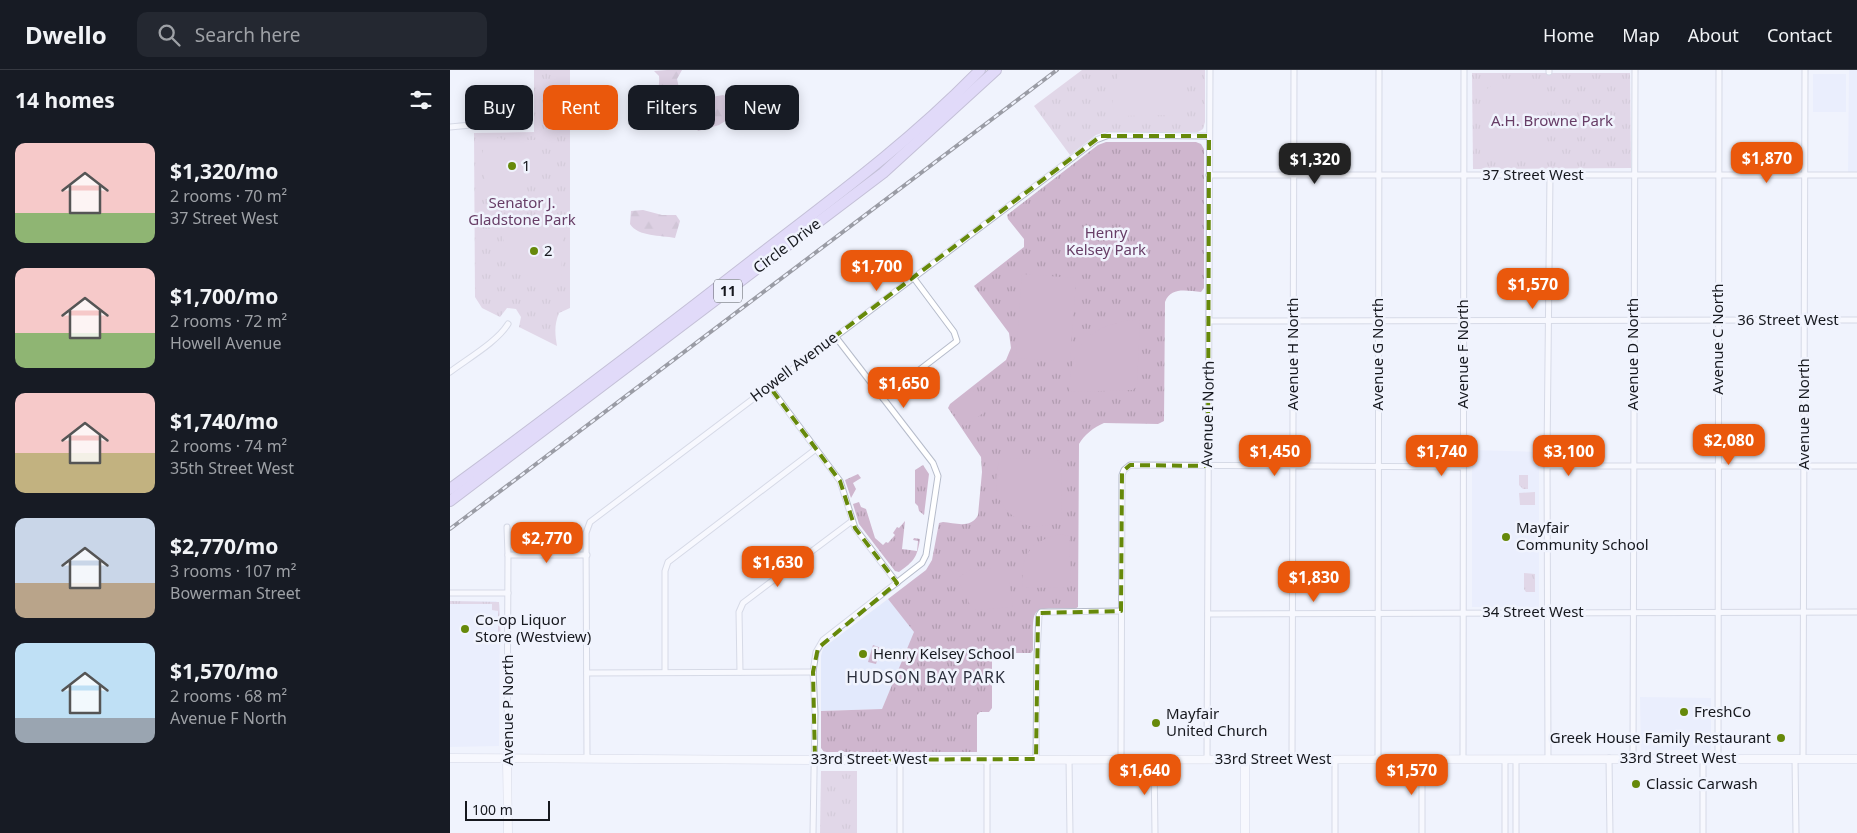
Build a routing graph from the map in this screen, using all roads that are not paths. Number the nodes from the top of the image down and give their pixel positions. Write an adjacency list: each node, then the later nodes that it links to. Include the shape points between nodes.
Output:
1 (980, 70): 47 (highway, Circle Drive / 11, via 855,182)
2 (996, 70): 48 (highway, Circle Drive / 11, via 883,173)
3 (1210, 70): 12 (street, Avenue I North)
4 (1294, 70): 17 (street, Avenue H North)
5 (1379, 70): 18 (street, Avenue G North)
6 (1464, 70): 19 (street, Avenue F North)
7 (1635, 70): 13 (street, Avenue D North)
8 (1718, 70): 14 (street, Avenue C North)
9 (1805, 70): 15 (street, Avenue B North)
10 (465, 126): 11 (street)
11 (450, 127)
12 (1209, 136): 16 (street, Avenue I North); 22 (street, Howell Avenue, via 1101,136)
13 (1635, 174): 14 (street, 37 Street West); 20 (street, 37 Street West); 26 (street, Avenue D North)
14 (1719, 174): 15 (street, 37 Street West); 27 (street, Avenue C North)
15 (1804, 174): 21 (street, 37 Street West); 28 (street, Avenue B North)
16 (1209, 175): 17 (street, 37 Street West); 30 (street, Avenue I North)
17 (1292, 175): 18 (street, 37 Street West); 31 (street, Avenue H North)
18 (1379, 175): 19 (street, 37 Street West); 23 (street, Avenue G North)
19 (1464, 175): 20 (street, 37 Street West); 24 (street, Avenue F North)
20 (1550, 175): 25 (street)
21 (1857, 175)
22 (913, 277): 33 (street, Howell Avenue); 36 (street, via 954,332 957,341)
23 (1378, 320): 24 (street, 36 Street West); 31 (street, 36 Street West); 45 (street, Avenue G North)
24 (1463, 320): 25 (street, 36 Street West); 46 (street, Avenue F North)
25 (1548, 320): 26 (street, 36 Street West); 39 (street)
26 (1634, 320): 27 (street, 36 Street West); 40 (street, Avenue D North)
27 (1718, 320): 28 (street, 36 Street West); 41 (street, Avenue C North)
28 (1805, 320): 29 (street, 36 Street West); 42 (street, Avenue B North)
29 (1857, 320)
30 (1209, 321): 31 (street, 36 Street West); 38 (street, Avenue I North)
31 (1293, 321): 44 (street, Avenue H North)
32 (508, 324): 34 (street)
33 (835, 336): 35 (street, Howell Avenue); 36 (street)
34 (450, 372)
35 (769, 386): 37 (street); 52 (street, Howell Avenue, via 590,522 586,534)
36 (883, 398): 53 (street, via 935,467 938,476 925,559)
37 (816, 449): 49 (street, via 840,481); 66 (street, via 668,562 665,572)
38 (1208, 466): 44 (street); 56 (street, via 1130,465 1124,470); 65 (street, Avenue I North)
39 (1548, 466): 40 (street); 58 (street)
40 (1633, 466): 41 (street); 59 (street, Avenue D North)
41 (1719, 466): 42 (street); 60 (street, Avenue C North)
42 (1804, 466): 43 (street); 64 (street, Avenue B North)
43 (1857, 466)
44 (1293, 467): 45 (street); 62 (street, Avenue H North)
45 (1378, 467): 46 (street); 63 (street, Avenue G North)
46 (1463, 467): 57 (street, Avenue F North)
47 (450, 489)
48 (450, 501)
49 (852, 521): 53 (street); 67 (street, via 743,603 739,612)
50 (507, 527): 51 (street, Avenue P North)
51 (508, 555): 52 (street); 55 (street, Avenue P North)
52 (587, 555): 69 (street, Howell Avenue)
53 (897, 583): 68 (street, via 823,640 816,652)
54 (450, 593): 55 (street)
55 (508, 593): 71 (street, Avenue P North)
56 (1122, 611): 72 (street); 95 (street, via 1041,612 1039,615)
57 (1463, 612): 58 (street, 34 Street West); 63 (street, 34 Street West); 89 (street, Avenue F North)
58 (1548, 612): 59 (street, 34 Street West); 92 (street)
59 (1634, 612): 60 (street, 34 Street West); 75 (street, Avenue D North)
60 (1719, 612): 64 (street, 34 Street West); 77 (street, Avenue C North)
61 (1857, 612): 64 (street, 34 Street West)
62 (1292, 613): 63 (street, 34 Street West); 65 (street, 34 Street West); 85 (street, Avenue H North)
63 (1377, 613): 87 (street, Avenue G North)
64 (1804, 613): 93 (street, Avenue B North)
65 (1208, 614): 83 (street, Avenue I North)
66 (665, 672): 67 (street); 69 (street)
67 (740, 672): 68 (street)
68 (813, 672): 94 (street)
69 (587, 673): 79 (street, Howell Avenue)
70 (450, 758): 71 (main road, 33rd Street West)
71 (507, 758): 79 (main road, 33rd Street West); 96 (main road, Avenue P North)
72 (1121, 758): 73 (main road, 33rd Street West); 82 (main road, 33rd Street West)
73 (1154, 758): 83 (main road, 33rd Street West); 101 (street)
74 (1609, 758): 75 (main road, 33rd Street West); 92 (main road, 33rd Street West); 107 (street)
75 (1633, 758): 76 (main road, 33rd Street West)
76 (1703, 758): 77 (main road, 33rd Street West); 108 (street)
77 (1718, 758): 93 (main road, 33rd Street West)
78 (1857, 758): 93 (main road, 33rd Street West)
79 (587, 759): 94 (main road, 33rd Street West)
80 (900, 759): 81 (main road, 33rd Street West); 94 (main road, 33rd Street West); 98 (street)
81 (987, 759): 95 (main road, 33rd Street West); 99 (street)
82 (1069, 759): 95 (main road, 33rd Street West); 100 (street)
83 (1207, 759): 84 (main road, 33rd Street West)
84 (1245, 759): 85 (main road, 33rd Street West); 102 (main road)
85 (1292, 759): 86 (main road, 33rd Street West)
86 (1335, 759): 87 (main road, 33rd Street West); 103 (street)
87 (1378, 759): 88 (main road, 33rd Street West)
88 (1422, 759): 89 (main road, 33rd Street West); 104 (street)
89 (1463, 759): 90 (main road, 33rd Street West)
90 (1505, 759): 91 (main road, 33rd Street West); 105 (street)
91 (1516, 759): 92 (main road, 33rd Street West); 106 (street)
92 (1548, 759)
93 (1799, 759): 109 (street, Avenue B North)
94 (815, 760): 97 (street)
95 (1036, 760)
96 (508, 833)
97 (813, 833)
98 (900, 833)
99 (987, 833)
100 (1070, 833)
101 (1154, 833)
102 (1245, 833)
103 (1335, 833)
104 (1422, 833)
105 (1506, 833)
106 (1516, 833)
107 (1610, 833)
108 (1703, 833)
109 (1796, 833)

